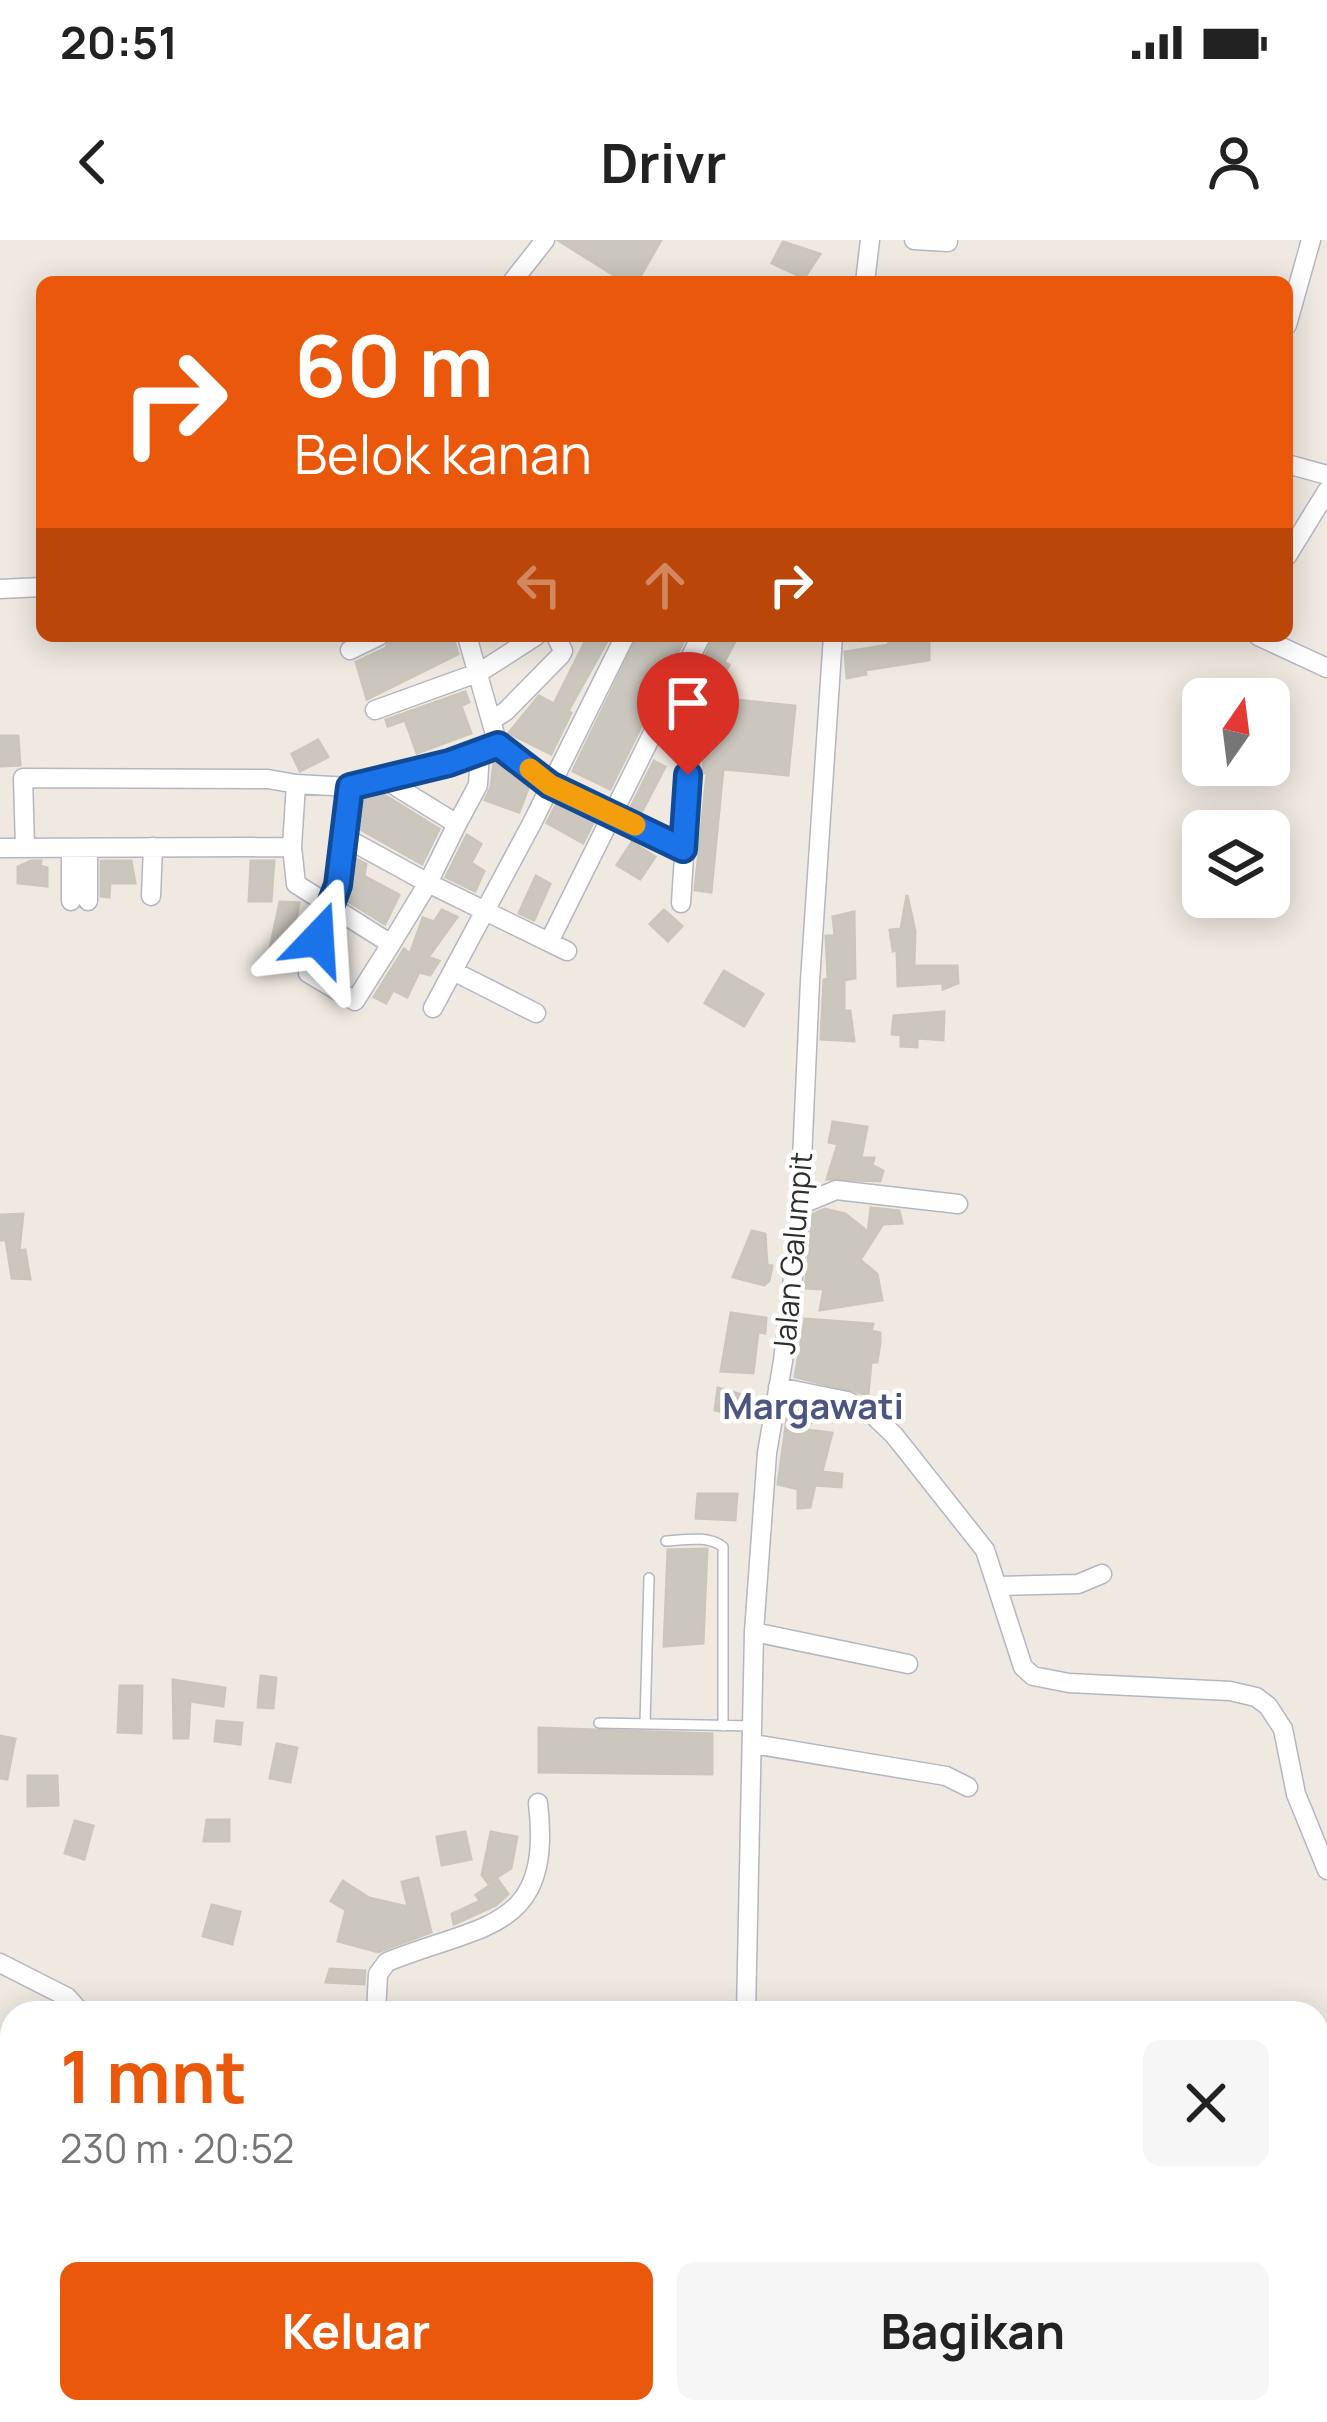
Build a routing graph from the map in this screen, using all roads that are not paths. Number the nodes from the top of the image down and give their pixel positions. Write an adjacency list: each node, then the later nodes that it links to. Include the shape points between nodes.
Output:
1 (545, 240): 6 (street)
2 (870, 240): 7 (street)
3 (914, 240): 5 (street)
4 (1311, 240): 8 (street)
5 (948, 242)
6 (517, 276)
7 (866, 276)
8 (1293, 304)
9 (1293, 466): 10 (street)
10 (1327, 476)
11 (1327, 491): 12 (street)
12 (1293, 546)
13 (36, 587): 14 (street)
14 (0, 590)
15 (367, 642): 23 (street)
16 (469, 642): 25 (street)
17 (527, 642): 25 (street)
18 (559, 642): 28 (street, via 560,656)
19 (622, 642): 34 (street)
20 (697, 642): 26 (street)
21 (833, 642): 56 (street, Jalan Galumpit)
22 (1271, 642): 24 (street)
23 (350, 650)
24 (1327, 668)
25 (480, 672): 27 (street); 28 (street)
26 (678, 682): 36 (street); 43 (street, via 694,700)
27 (375, 710)
28 (492, 720): 29 (street)
29 (489, 748): 32 (street); 34 (street); 37 (street)
30 (0, 778): 31 (street)
31 (23, 778): 33 (street); 42 (street)
32 (384, 779): 35 (street); 37 (street)
33 (296, 784): 35 (street); 40 (street)
34 (550, 785): 36 (street); 50 (street)
35 (350, 787): 38 (street)
36 (612, 814): 43 (street); 50 (street, via 558,947)
37 (457, 824): 45 (street)
38 (346, 838): 45 (street); 49 (street)
39 (153, 847): 40 (street); 44 (street); 46 (street)
40 (292, 847): 49 (street, via 296,884)
41 (0, 848): 42 (street)
42 (25, 848): 44 (street)
43 (683, 849): 48 (street)
44 (80, 850): 47 (street)
45 (428, 883): 50 (street); 51 (street)
46 (152, 896)
47 (79, 901)
48 (680, 903)
49 (329, 908): 51 (street); 51 (street, via 307,969 321,985 356,1001)
50 (482, 911): 52 (street)
51 (391, 944)
52 (453, 971): 53 (street); 54 (street)
53 (433, 1008)
54 (536, 1013)
55 (958, 1204): 56 (street, via 836,1190)
56 (800, 1205): 57 (street, Jalan Galumpit)
57 (778, 1387): 61 (street, via 872,1414 985,1550); 62 (street, Jalan Galumpit)
58 (666, 1540): 66 (lane, via 723,1546)
59 (1102, 1574): 61 (street, via 1078,1584)
60 (649, 1578): 65 (lane)
61 (997, 1586): 70 (street, via 1031,1676 1242,1693 1268,1706 1283,1729 1296,1794)
62 (754, 1632): 63 (street); 67 (street, Jalan Galumpit)
63 (908, 1664)
64 (599, 1723): 65 (lane)
65 (645, 1724): 66 (lane)
66 (723, 1726): 67 (lane)
67 (754, 1736): 68 (street); 74 (street, Jalan Galumpit)
68 (968, 1786)
69 (538, 1803): 73 (street, via 543,1843 527,1896 480,1929 387,1962)
70 (1327, 1870)
71 (0, 1963): 72 (street)
72 (70, 2001)
73 (377, 2001)
74 (746, 2001)

